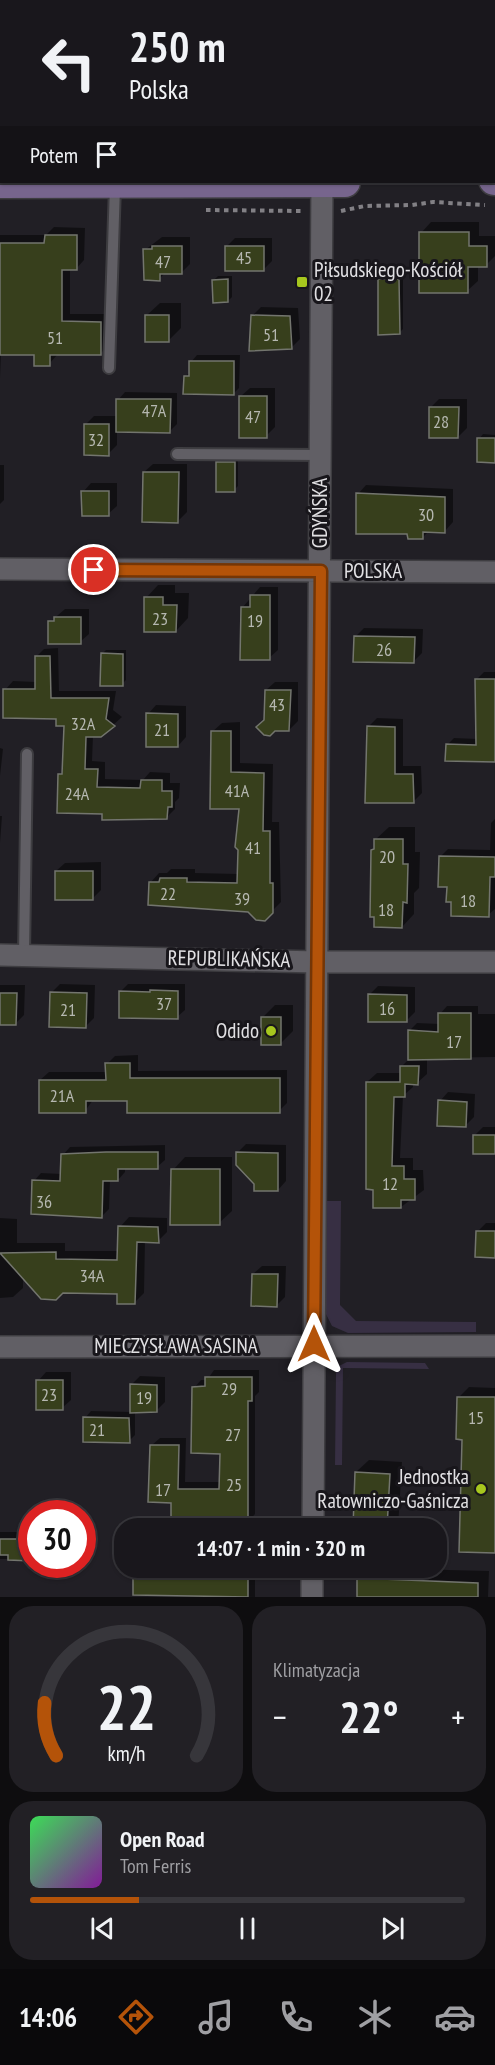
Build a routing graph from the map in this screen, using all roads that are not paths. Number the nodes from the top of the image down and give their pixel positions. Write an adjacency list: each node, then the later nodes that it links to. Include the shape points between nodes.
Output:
1 (0, 183): 2 (street)
2 (76, 183): 3 (street)
3 (116, 183): 5 (street); 6 (lane)
4 (343, 183): 5 (street)
5 (322, 192): 8 (street, GDYŃSKA)
6 (109, 368)
7 (177, 454): 8 (lane)
8 (320, 454): 10 (street, GDYŃSKA)
9 (0, 569): 10 (street, POLSKA)
10 (321, 571): 11 (street, POLSKA); 15 (street, GDYŃSKA)
11 (495, 572)
12 (27, 754): 14 (lane)
13 (0, 955): 14 (street, REPUBLIKAŃSKA)
14 (24, 955): 15 (street, REPUBLIKAŃSKA)
15 (317, 962): 16 (street, REPUBLIKAŃSKA); 17 (street, GDYŃSKA)
16 (495, 962)
17 (314, 1344): 18 (street, MIECZYSŁAWA SASINA); 19 (street, MIECZYSŁAWA SASINA); 20 (street, GDYŃSKA)
18 (495, 1346)
19 (0, 1347)
20 (313, 1518)
21 (312, 1578): 22 (street)
22 (312, 1597)

